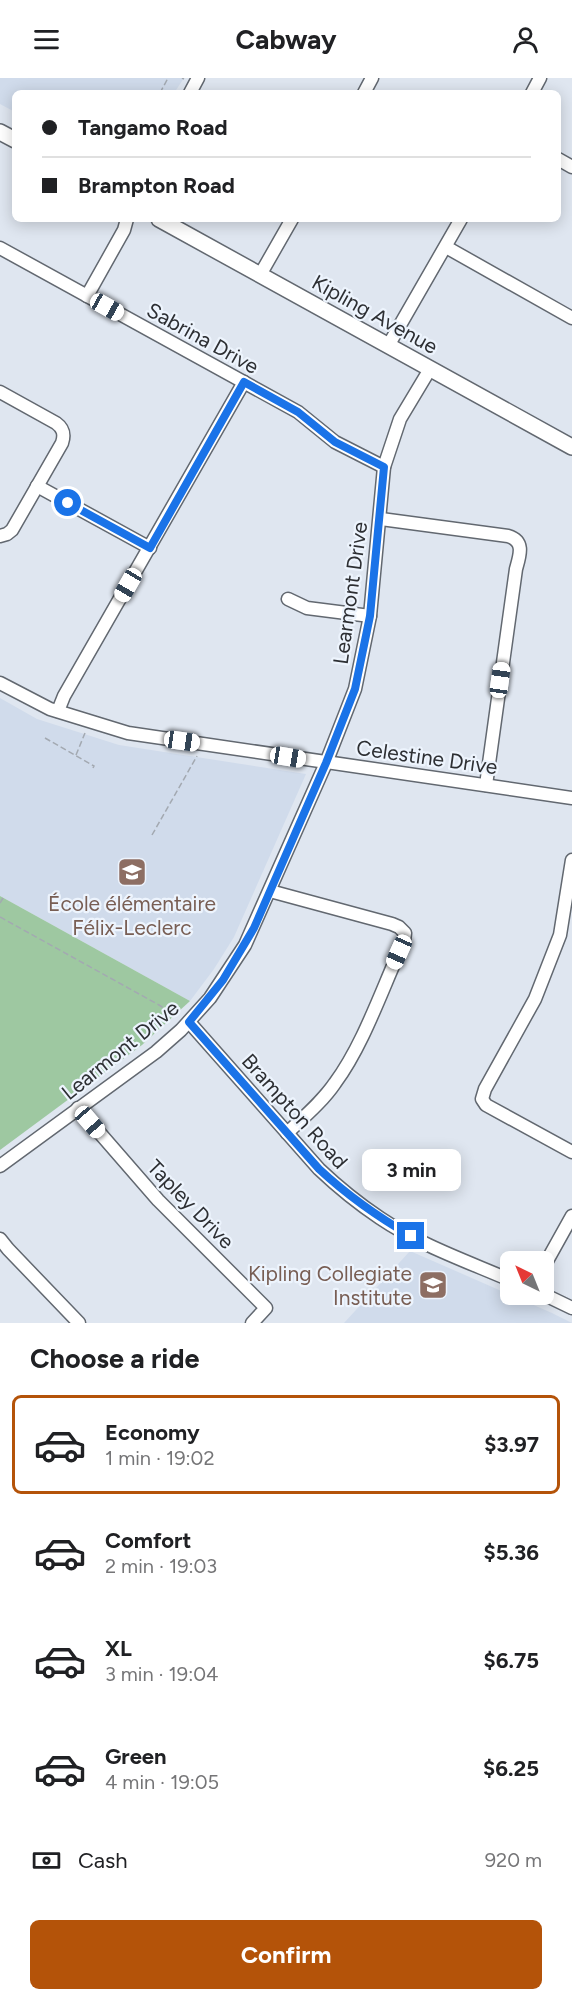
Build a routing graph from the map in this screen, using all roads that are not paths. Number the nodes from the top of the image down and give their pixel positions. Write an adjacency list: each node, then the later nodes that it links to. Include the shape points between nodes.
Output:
1 (126, 222): 8 (street)
2 (164, 222): 7 (main road, Kipling Avenue)
3 (290, 222): 7 (street)
4 (459, 222): 5 (street)
5 (446, 247): 9 (street); 10 (street)
6 (0, 248): 8 (street, Sabrina Drive)
7 (260, 275): 10 (main road, Kipling Avenue)
8 (87, 296): 12 (street, Sabrina Drive)
9 (572, 318)
10 (388, 346): 11 (main road, Kipling Avenue)
11 (430, 369): 14 (main road, Kipling Avenue); 15 (street, Learmont Drive, via 400,419)
12 (244, 382): 15 (street, Sabrina Drive, via 298,412 335,442); 19 (street)
13 (0, 392): 16 (street, via 56,423 63,432 62,443)
14 (572, 447)
15 (384, 467): 17 (street, Learmont Drive)
16 (37, 486): 18 (street, via 12,530); 19 (street)
17 (381, 519): 21 (street, Learmont Drive); 25 (street, via 508,536 520,544)
18 (0, 536)
19 (150, 548): 23 (street)
20 (288, 599): 21 (street, via 307,608)
21 (370, 616): 24 (street, Learmont Drive, via 355,689)
22 (0, 683): 23 (street, Celestine Drive)
23 (58, 711): 24 (street, Celestine Drive, via 128,733)
24 (326, 763): 25 (street, Celestine Drive); 28 (street, Learmont Drive)
25 (486, 785): 26 (street, Celestine Drive)
26 (572, 798)
27 (572, 860): 32 (street, via 560,935 535,999 482,1099 486,1105)
28 (270, 891): 29 (street, Learmont Drive, via 234,964); 31 (street, via 392,924 405,933 351,1059 334,1086)
29 (189, 1022): 30 (street, Learmont Drive, via 156,1052); 31 (street, Brampton Road)
30 (78, 1108): 33 (street, Learmont Drive); 41 (street, Tapley Drive, via 158,1200 266,1308)
31 (287, 1133): 37 (street, Brampton Road, via 339,1187 381,1219)
32 (572, 1152)
33 (0, 1167)
34 (572, 1216): 36 (street)
35 (0, 1239): 40 (street)
36 (552, 1251)
37 (500, 1276)
38 (554, 1299): 39 (street)
39 (572, 1308)
40 (79, 1323)
41 (252, 1323)

